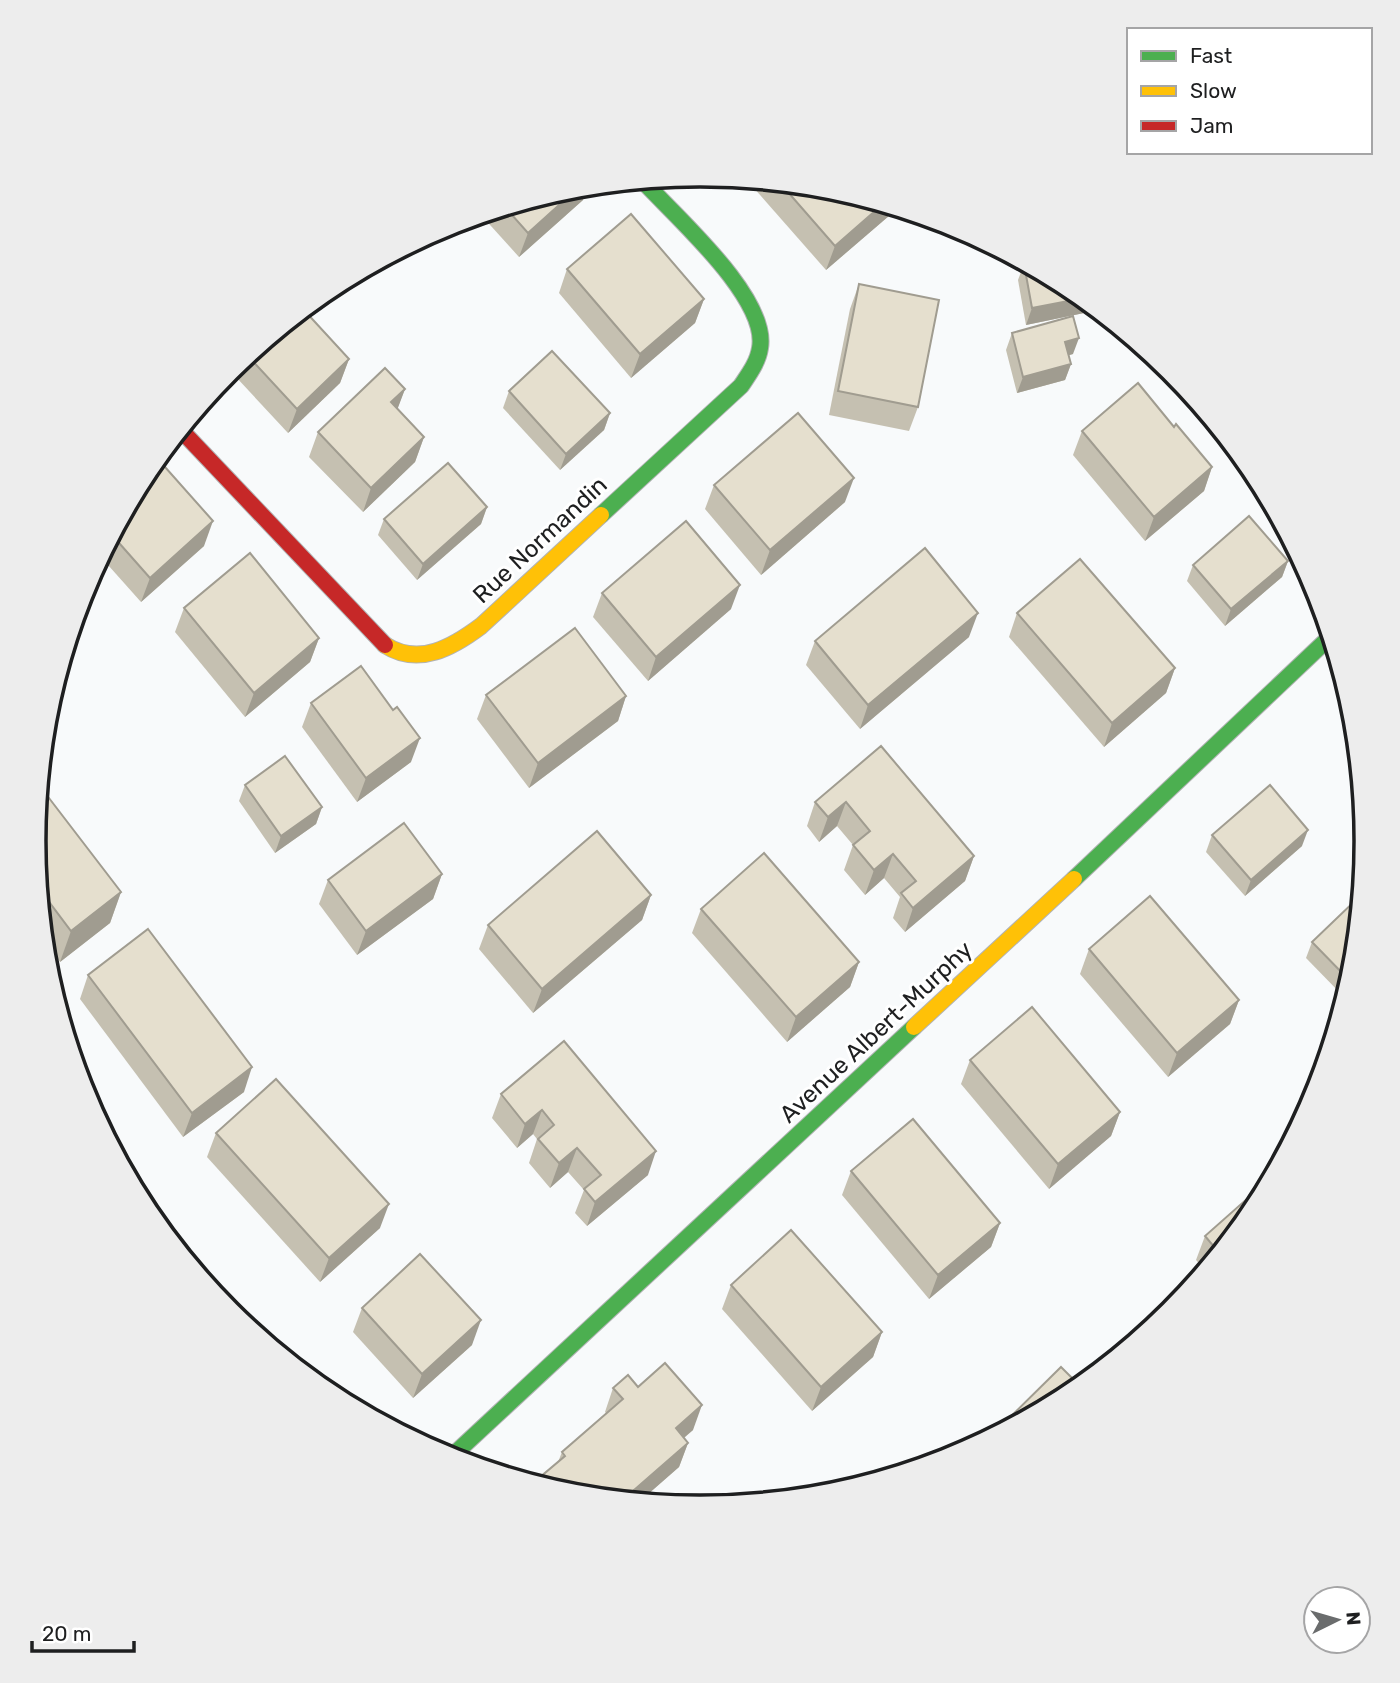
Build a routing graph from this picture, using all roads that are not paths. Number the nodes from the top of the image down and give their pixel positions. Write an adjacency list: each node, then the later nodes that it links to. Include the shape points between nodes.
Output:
1 (650, 189): 2 (street, Rue Normandin, via 749,299 760,331 756,366 726,400 452,648 413,656 387,647)
2 (187, 436)
3 (1324, 643): 4 (street, Avenue Albert-Murphy)
4 (459, 1449)

